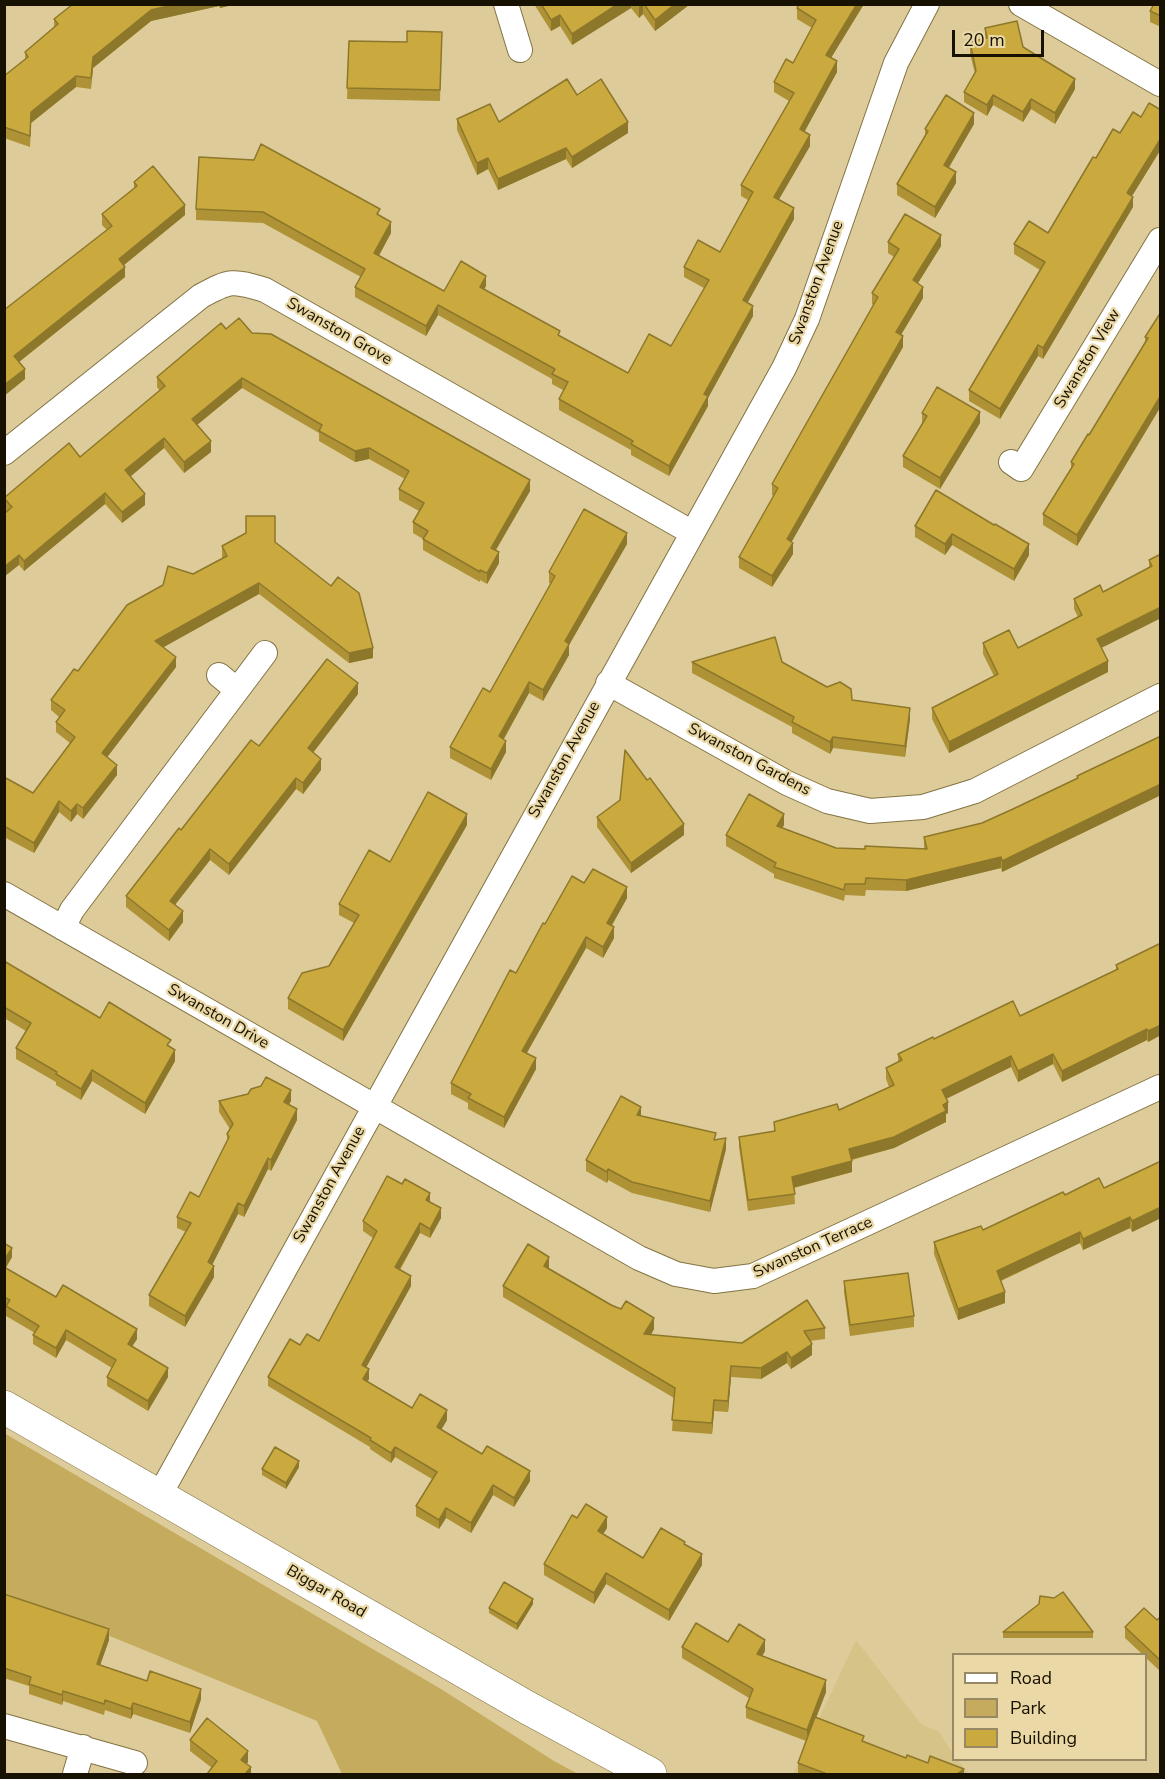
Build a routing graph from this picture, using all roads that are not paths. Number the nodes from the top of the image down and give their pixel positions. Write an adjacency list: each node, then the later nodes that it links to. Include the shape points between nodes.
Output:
1 (506, 4): 4 (street)
2 (927, 4): 9 (street, Swanston Avenue, via 896,63 807,319 784,368)
3 (1021, 4): 5 (street)
4 (520, 50)
5 (1161, 84)
6 (1161, 240): 8 (street, Swanston View, via 1021,469)
7 (4, 453): 9 (street, Swanston Grove, via 201,296 238,281 265,290)
8 (1011, 462)
9 (691, 532): 11 (street, Swanston Avenue)
10 (265, 654): 14 (street, via 228,683)
11 (608, 683): 12 (street, Swanston Gardens, via 788,783 827,801 870,810 923,807 975,791); 16 (street, Swanston Avenue)
12 (1161, 696)
13 (4, 894): 14 (street, Swanston Drive)
14 (63, 928): 16 (street, Swanston Drive)
15 (1161, 1087): 16 (street, Swanston Terrace, via 753,1276 714,1281 676,1274 639,1258)
16 (374, 1105): 18 (street, Swanston Avenue)
17 (4, 1407): 18 (main road, Biggar Road)
18 (159, 1496): 23 (main road, Biggar Road)
19 (4, 1726): 20 (street)
20 (83, 1747): 21 (street); 22 (street)
21 (135, 1762)
22 (75, 1774)
23 (650, 1774)

